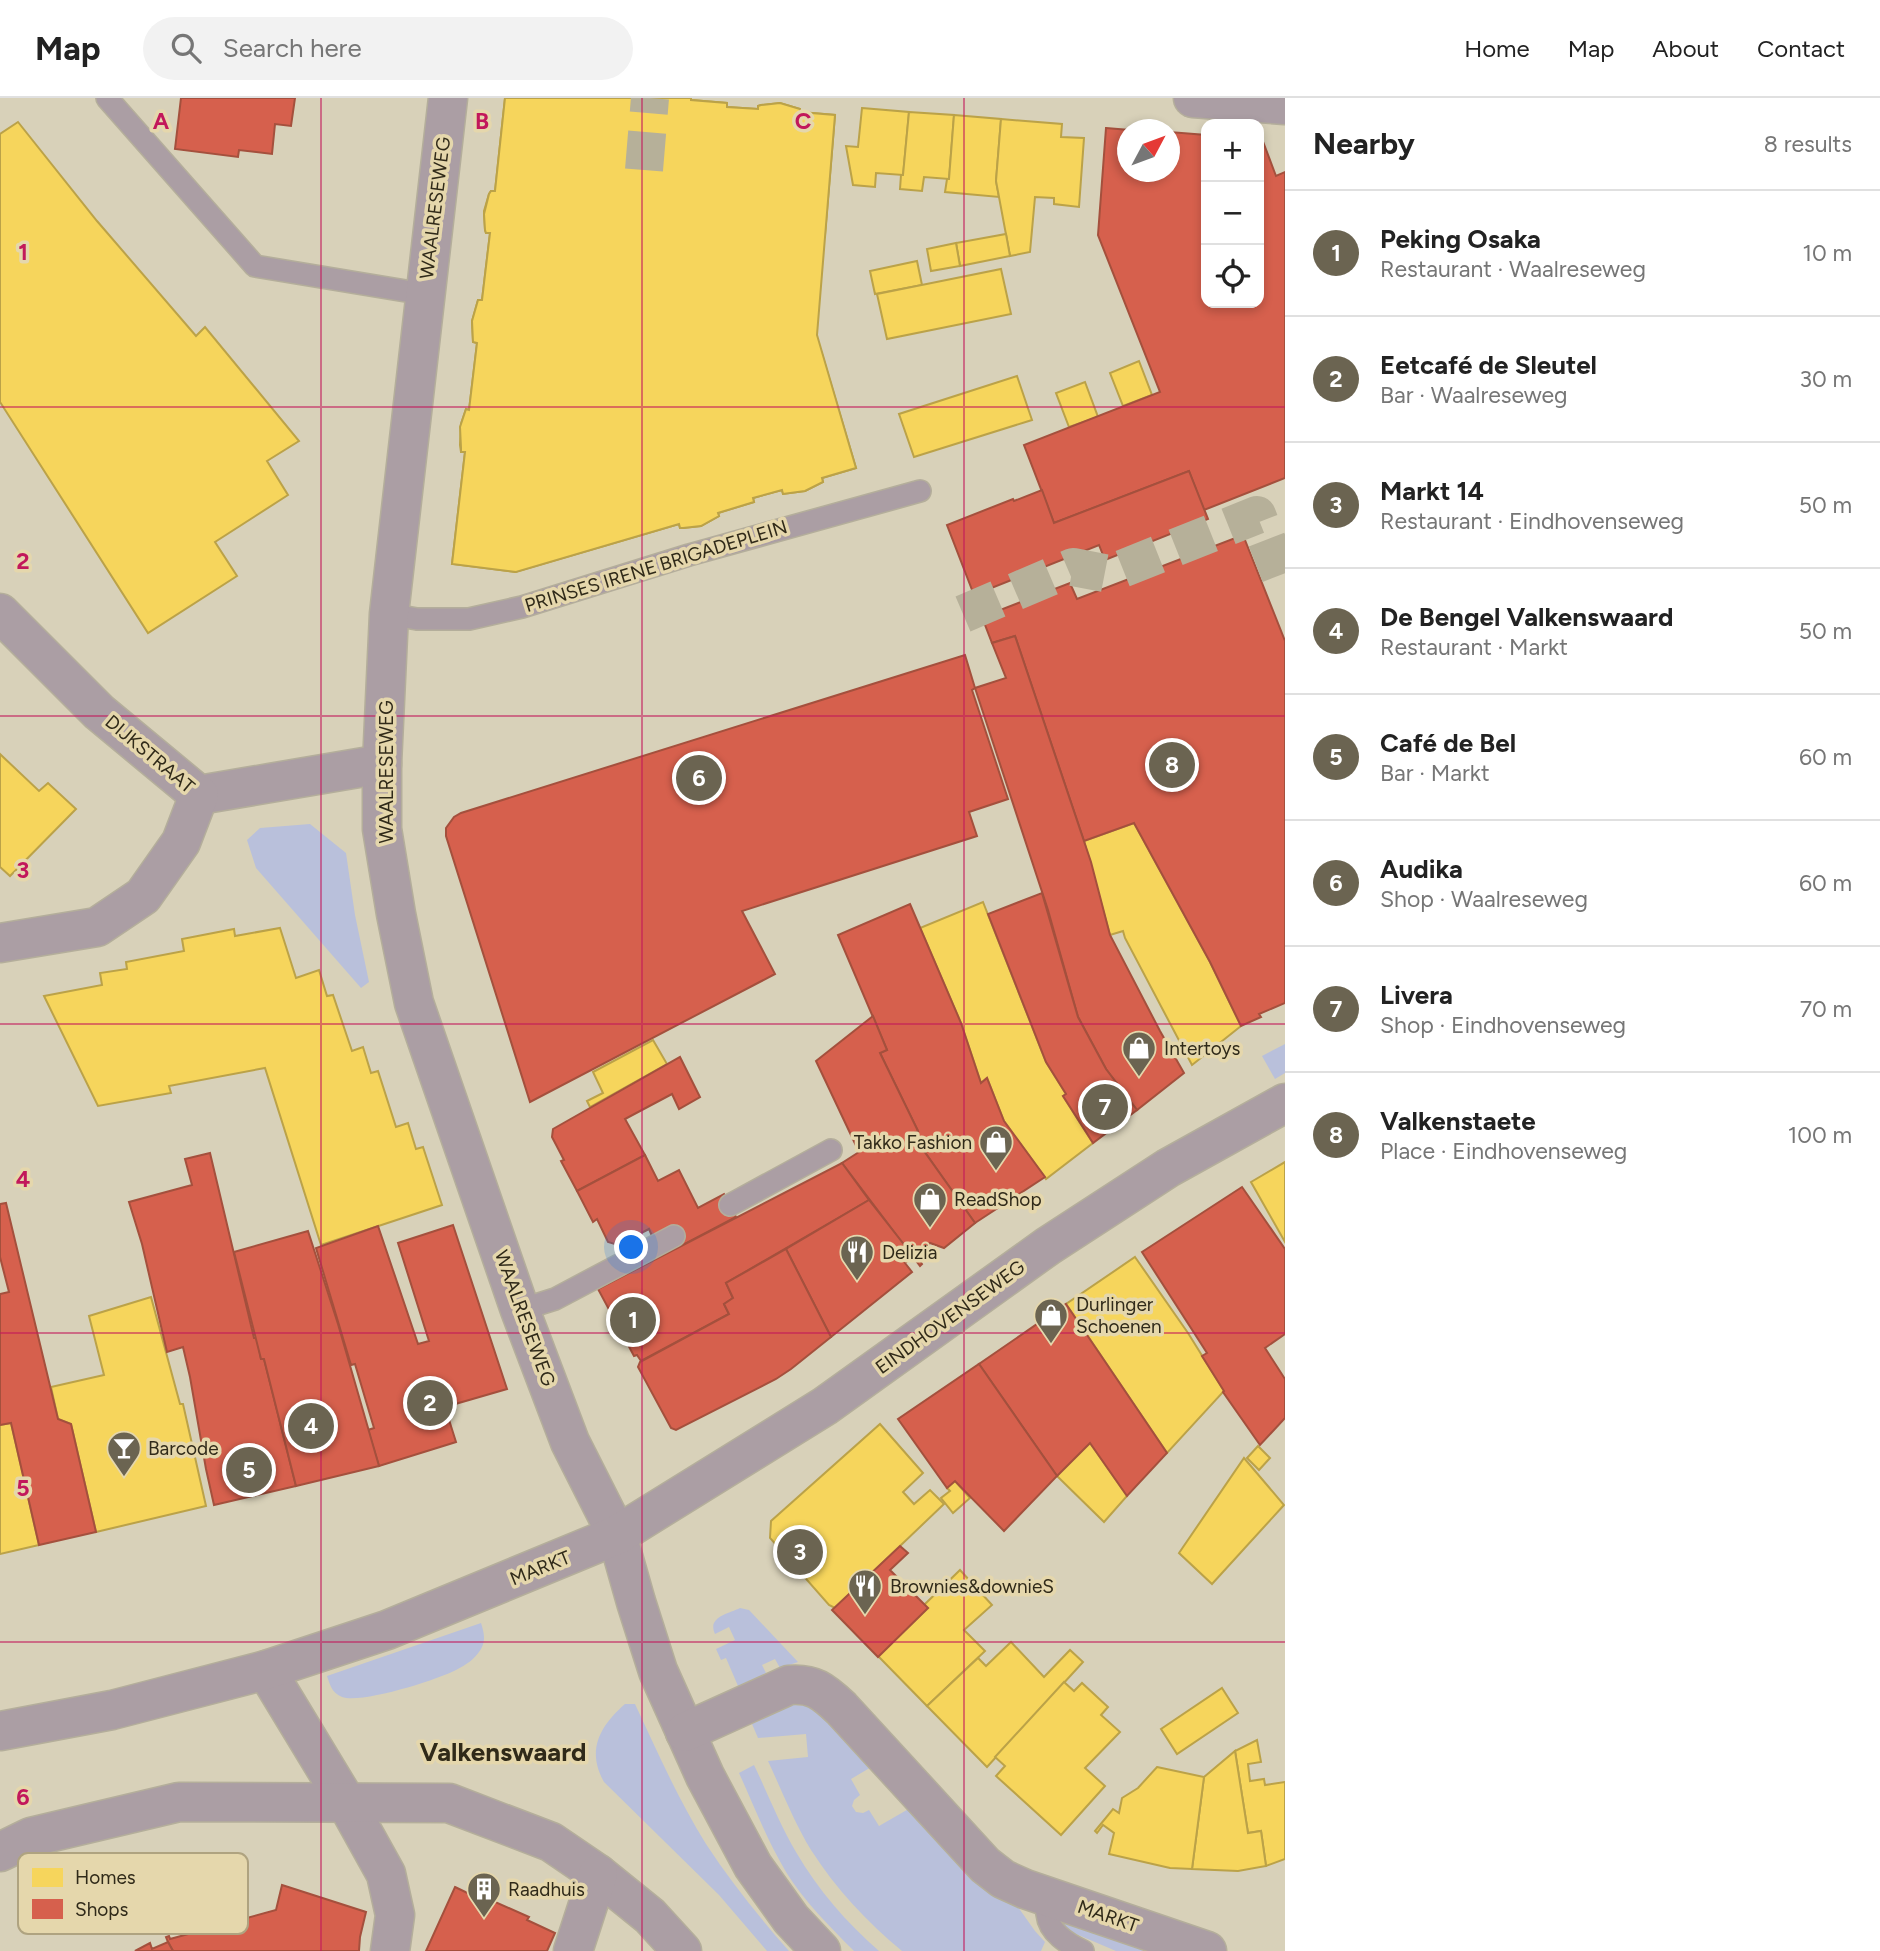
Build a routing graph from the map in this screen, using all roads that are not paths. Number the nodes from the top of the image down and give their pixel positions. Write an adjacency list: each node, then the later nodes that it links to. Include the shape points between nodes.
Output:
1 (107, 98): 5 (lane, via 255,266)
2 (448, 98): 5 (street, WAALRESEWEG)
3 (1192, 98): 4 (street)
4 (1285, 105)
5 (425, 294): 8 (street, WAALRESEWEG)
6 (920, 491): 8 (lane, PRINSES IRENE BRIGADEPLEIN, via 522,607 469,619)
7 (0, 613): 10 (street, DIJKSTRAAT, via 99,712)
8 (389, 614): 9 (street, WAALRESEWEG)
9 (382, 764): 10 (street, DIJKSTRAAT); 16 (street, WAALRESEWEG, via 382,829 414,1003)
10 (199, 795): 11 (street, via 181,842 143,896 97,927)
11 (0, 943)
12 (1285, 1103): 17 (street, EINDHOVENSEWEG, via 1168,1168 1048,1246 825,1406)
13 (831, 1150): 14 (lane)
14 (730, 1205)
15 (674, 1236): 16 (lane, via 555,1299)
16 (520, 1310): 17 (street, WAALRESEWEG, via 570,1441)
17 (617, 1535): 18 (street, MARKT, via 387,1630); 20 (street, via 659,1671)
18 (266, 1670): 19 (street, MARKT, via 112,1710); 21 (street)
19 (0, 1731)
20 (685, 1732): 24 (street, MARKT, via 789,1685 813,1687 841,1708 985,1865 1003,1879); 28 (street, via 753,1866)
21 (346, 1802): 22 (street, via 179,1802 32,1837); 23 (street, via 449,1803 551,1842); 25 (street, via 386,1874 395,1914)
22 (0, 1852)
23 (598, 1874): 26 (street); 27 (street, via 650,1916)
24 (1048, 1896): 29 (lane, MARKT, via 1047,1915 1055,1933); 30 (street, MARKT)
25 (390, 1951)
26 (573, 1951)
27 (682, 1951)
28 (821, 1951)
29 (1083, 1951)
30 (1207, 1951)

